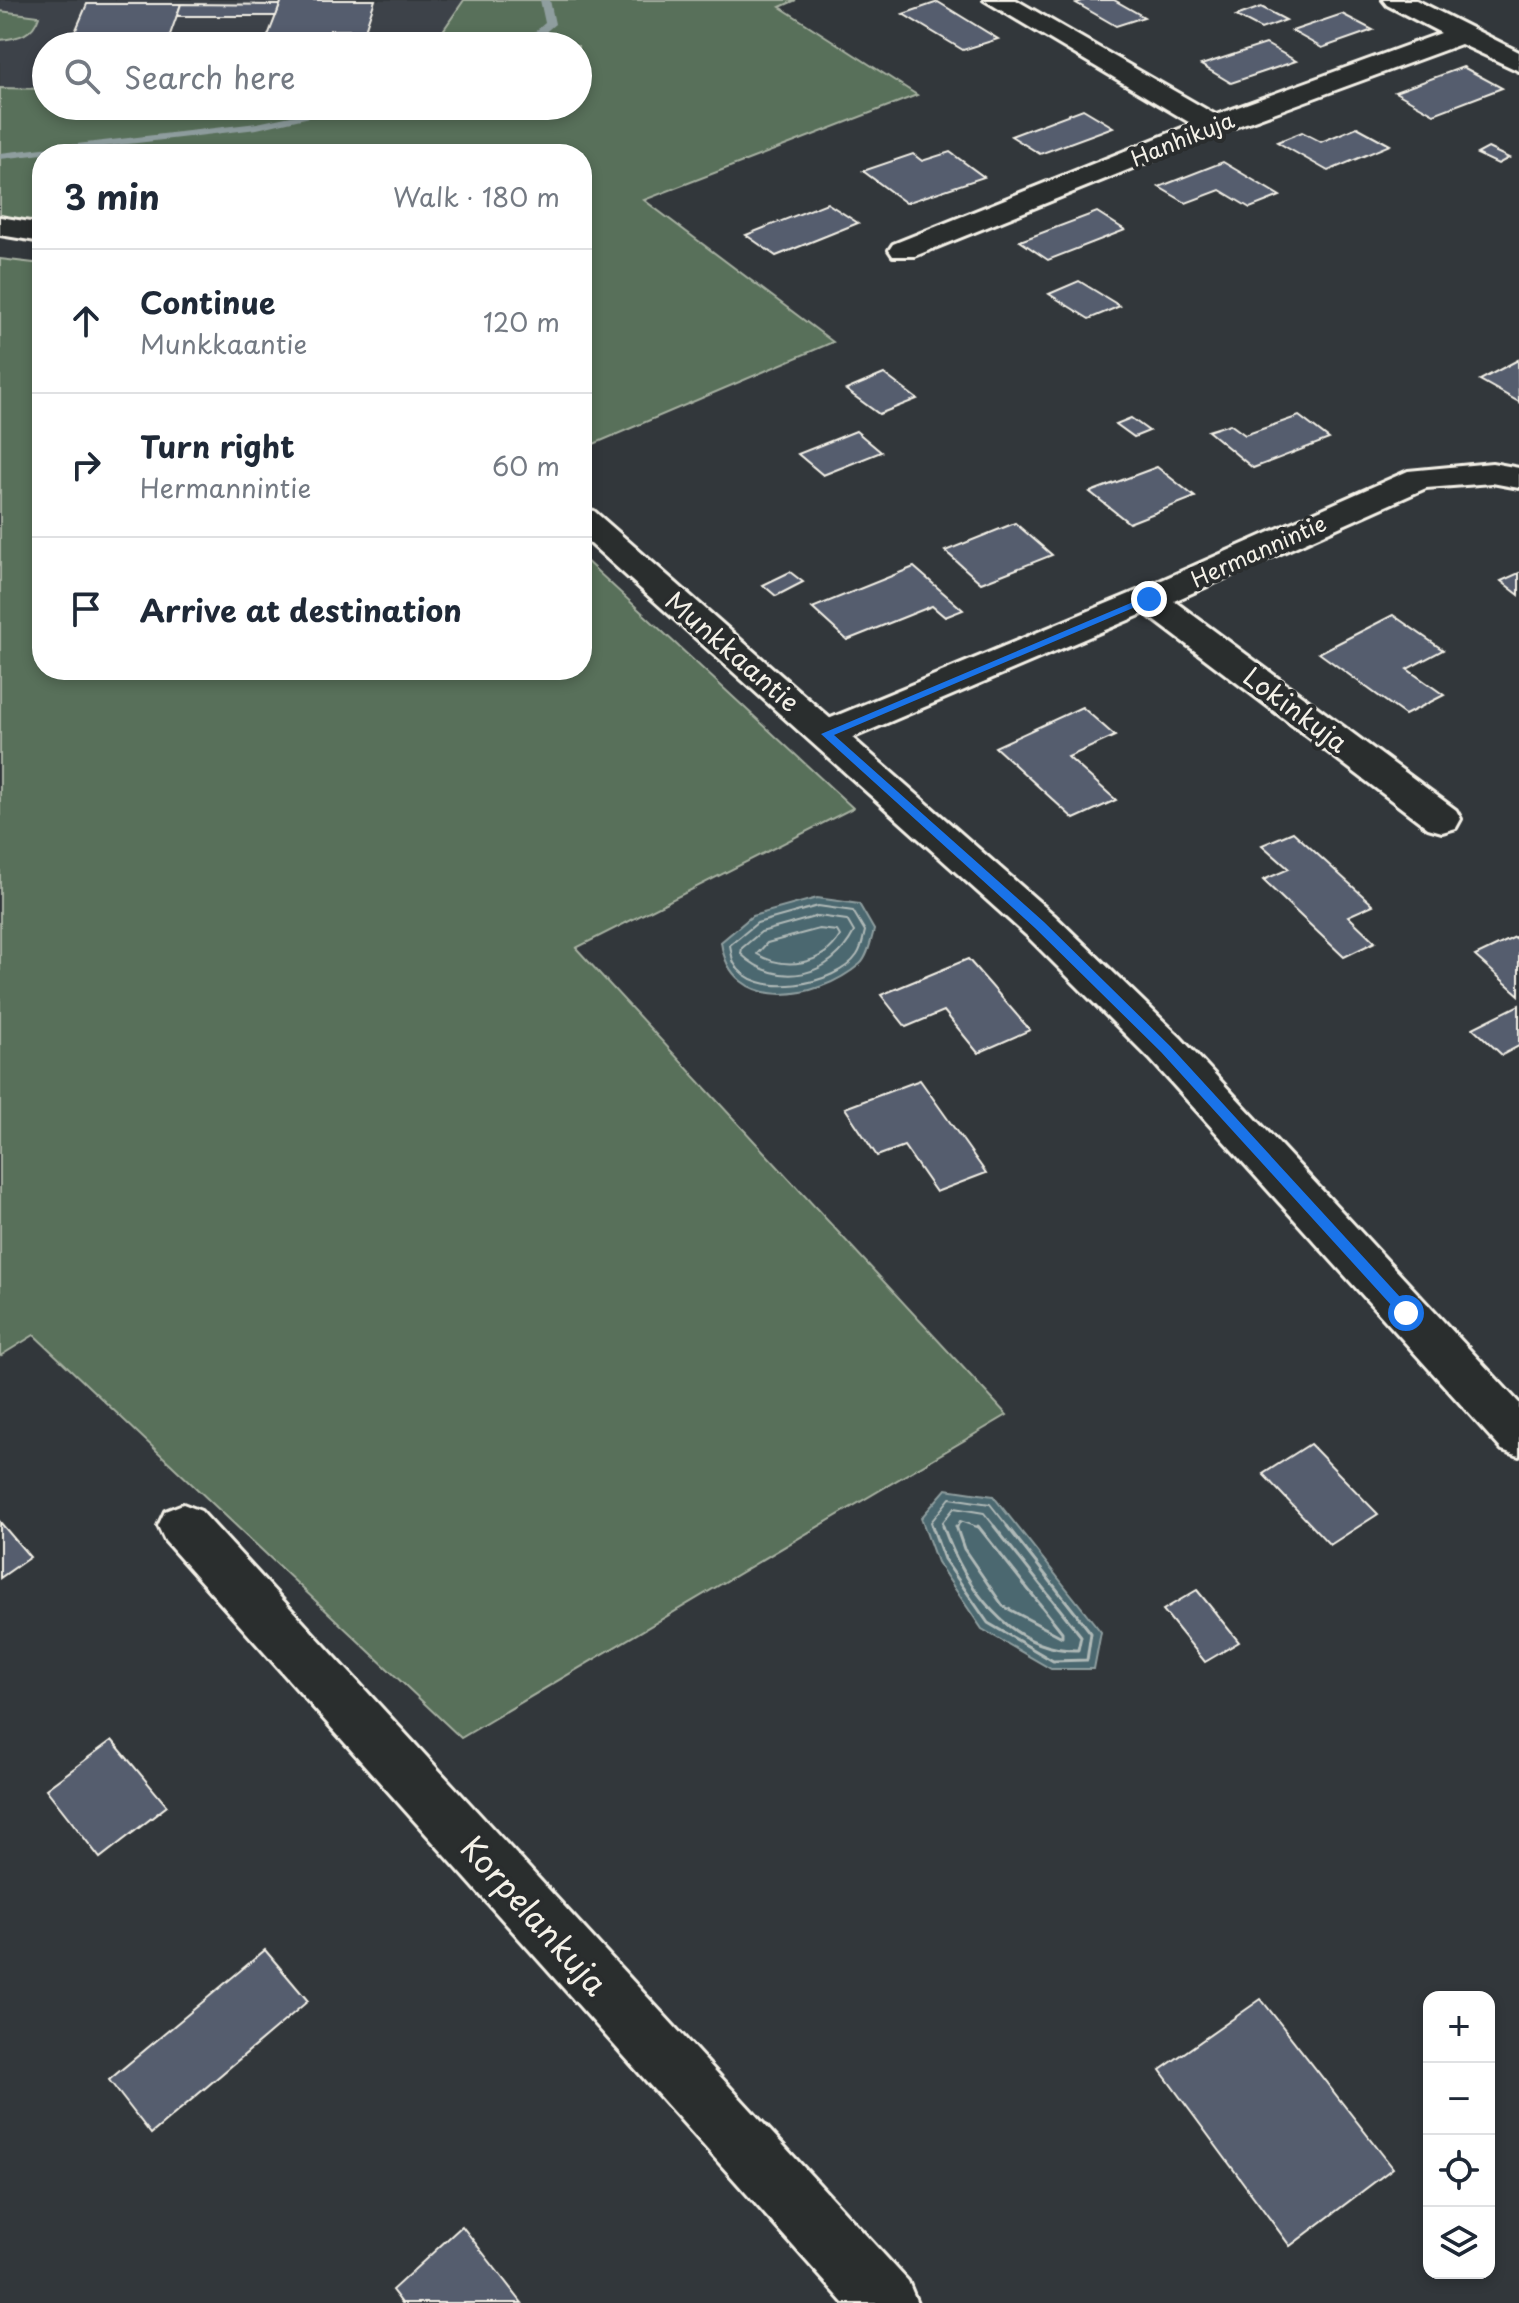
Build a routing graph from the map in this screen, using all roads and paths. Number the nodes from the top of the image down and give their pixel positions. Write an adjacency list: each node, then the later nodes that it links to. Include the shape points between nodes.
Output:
1 (997, 0): 5 (street)
2 (1396, 0): 3 (street)
3 (1463, 34): 4 (street); 5 (street, Hanhikuja)
4 (1519, 63)
5 (1214, 125): 8 (street, Hanhikuja)
6 (0, 226): 7 (street)
7 (32, 231)
8 (904, 250)
9 (1519, 478): 11 (street, Hermannintie, via 1492,473 1420,478)
10 (592, 527): 12 (street, Munkkaantie)
11 (1149, 599): 12 (street, Hermannintie); 13 (street, Lokinkuja)
12 (827, 734): 14 (street, Munkkaantie, via 1040,925 1166,1049)
13 (1442, 819)
14 (1519, 1436)
15 (183, 1526): 16 (street, Korpelankuja)
16 (886, 2303)

